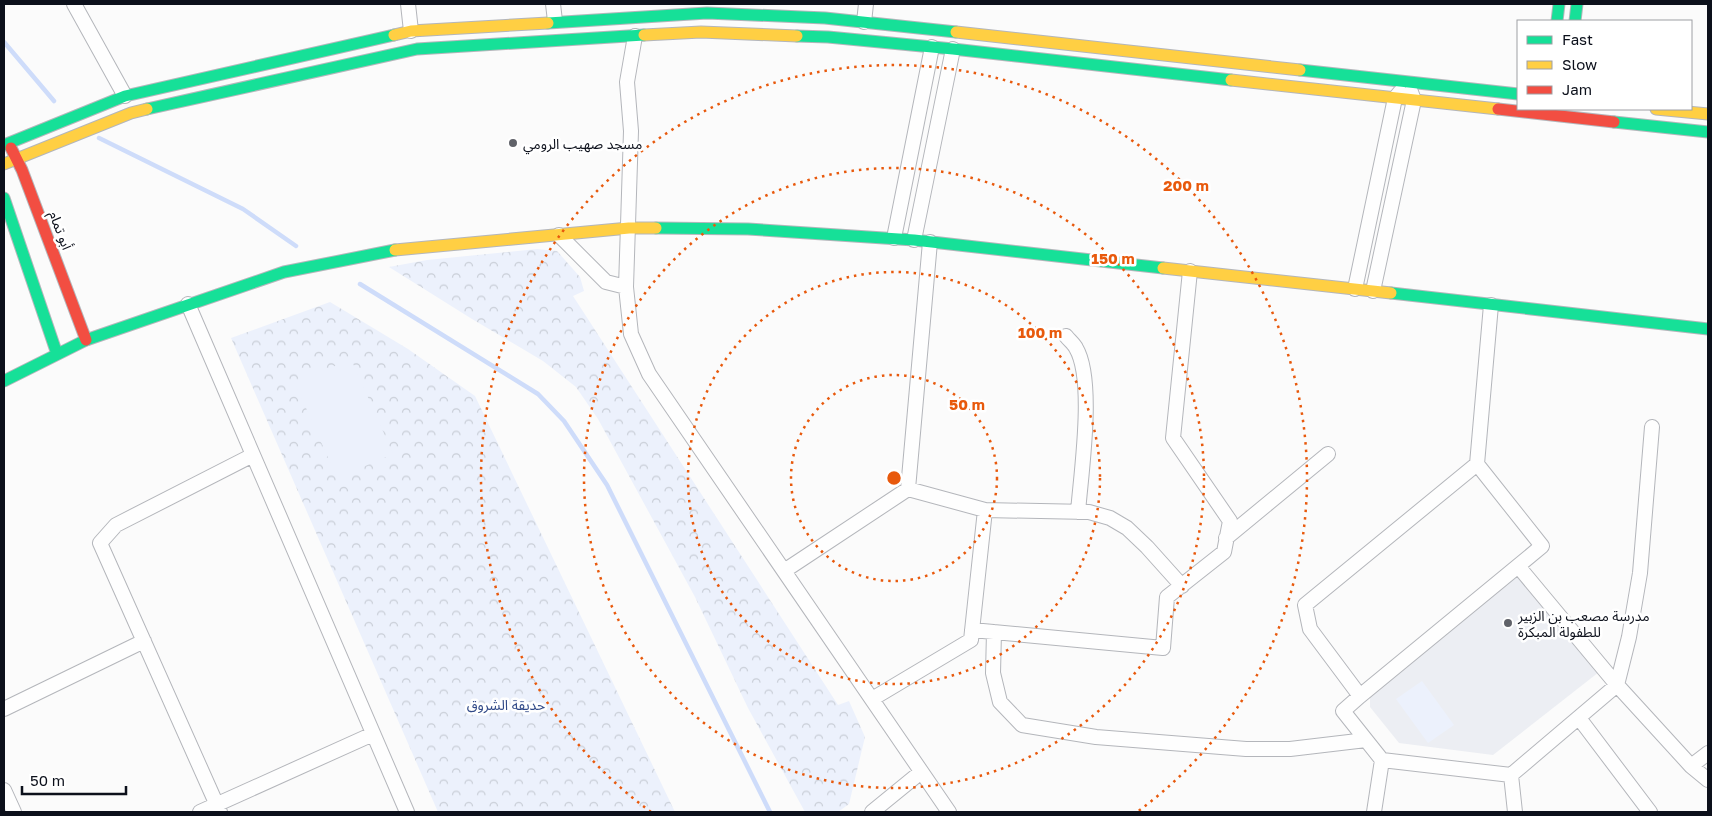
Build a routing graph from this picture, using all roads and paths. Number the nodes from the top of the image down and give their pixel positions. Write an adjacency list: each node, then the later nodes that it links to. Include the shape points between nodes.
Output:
1 (74, 4): 19 (street)
2 (408, 4): 13 (street)
3 (553, 4): 11 (street)
4 (866, 4): 12 (street)
5 (1559, 4): 9 (street)
6 (1577, 4): 10 (street)
7 (707, 8): 8 (street); 12 (street)
8 (688, 9): 11 (street)
9 (1557, 20)
10 (1575, 20)
11 (555, 21): 13 (street)
12 (864, 22): 17 (street)
13 (411, 31): 19 (street)
14 (635, 36): 15 (street, via 701,32 828,37); 29 (street, via 417,49 131,114); 32 (street, via 627,82 631,131)
15 (932, 47): 16 (street); 34 (street)
16 (953, 49): 20 (street); 35 (street)
17 (1408, 82): 18 (street); 20 (street); 21 (street)
18 (1517, 94)
19 (125, 96): 28 (street)
20 (1394, 98): 21 (street); 39 (street)
21 (1414, 100): 22 (street); 40 (street)
22 (1517, 108)
23 (1543, 110): 25 (street)
24 (1666, 110): 26 (street)
25 (1556, 111): 27 (street)
26 (1708, 114)
27 (1708, 132)
28 (5, 140): 29 (street, أبو تمام)
29 (16, 158): 30 (street); 45 (street, أبو تمام)
30 (4, 164)
31 (4, 198): 46 (street)
32 (629, 228): 33 (street); 34 (street, via 748,229); 38 (street)
33 (558, 235): 38 (street, via 606,282); 41 (street, via 388,251 284,272)
34 (894, 238): 35 (street)
35 (914, 240): 36 (street)
36 (930, 242): 37 (street); 52 (street)
37 (1190, 271): 39 (street); 55 (street, via 1173,438 1230,521)
38 (626, 287): 57 (street, via 631,334 649,374)
39 (1355, 289): 40 (street)
40 (1373, 291): 42 (street)
41 (188, 304): 45 (street); 50 (street)
42 (1491, 305): 43 (street); 51 (street)
43 (1708, 329)
44 (1066, 336): 54 (street, via 1076,348 1085,376 1085,425)
45 (86, 340): 46 (street)
46 (57, 354): 47 (street)
47 (4, 381)
48 (1652, 427): 62 (street, via 1640,573)
49 (1328, 454): 55 (street)
50 (253, 455): 61 (street, via 116,525 100,543); 67 (street)
51 (1478, 464): 56 (street, via 1542,546); 63 (street, via 1305,605 1310,629)
52 (908, 489): 53 (street); 57 (street)
53 (985, 510): 54 (street); 59 (street)
54 (1078, 512): 58 (street, via 1110,518 1126,528)
55 (1226, 538): 58 (street, via 1224,552)
56 (1518, 566): 62 (street); 63 (street)
57 (784, 570): 64 (street)
58 (1182, 586): 60 (street, via 1167,597 1162,648)
59 (972, 630): 60 (street); 64 (street, via 971,640)
60 (994, 632): 68 (street, via 993,673 1000,702 1022,725 1096,737 1246,749 1290,749)
61 (144, 641): 65 (street); 76 (street)
62 (1617, 685): 66 (street); 71 (street)
63 (1360, 696): 68 (street, via 1343,711)
64 (872, 699): 72 (street)
65 (4, 709)
66 (1579, 718): 73 (street); 84 (street)
67 (373, 734): 76 (street); 79 (street)
68 (1366, 740): 70 (street)
69 (1708, 753): 71 (street)
70 (1382, 760): 73 (street); 82 (street)
71 (1691, 766): 74 (street)
72 (921, 772): 80 (street); 81 (street)
73 (1511, 774): 83 (street)
74 (1708, 780)
75 (4, 790): 77 (street)
76 (218, 808): 78 (street)
77 (14, 812)
78 (200, 812)
79 (407, 812)
80 (872, 812)
81 (949, 812)
82 (1374, 812)
83 (1515, 812)
84 (1650, 812)

